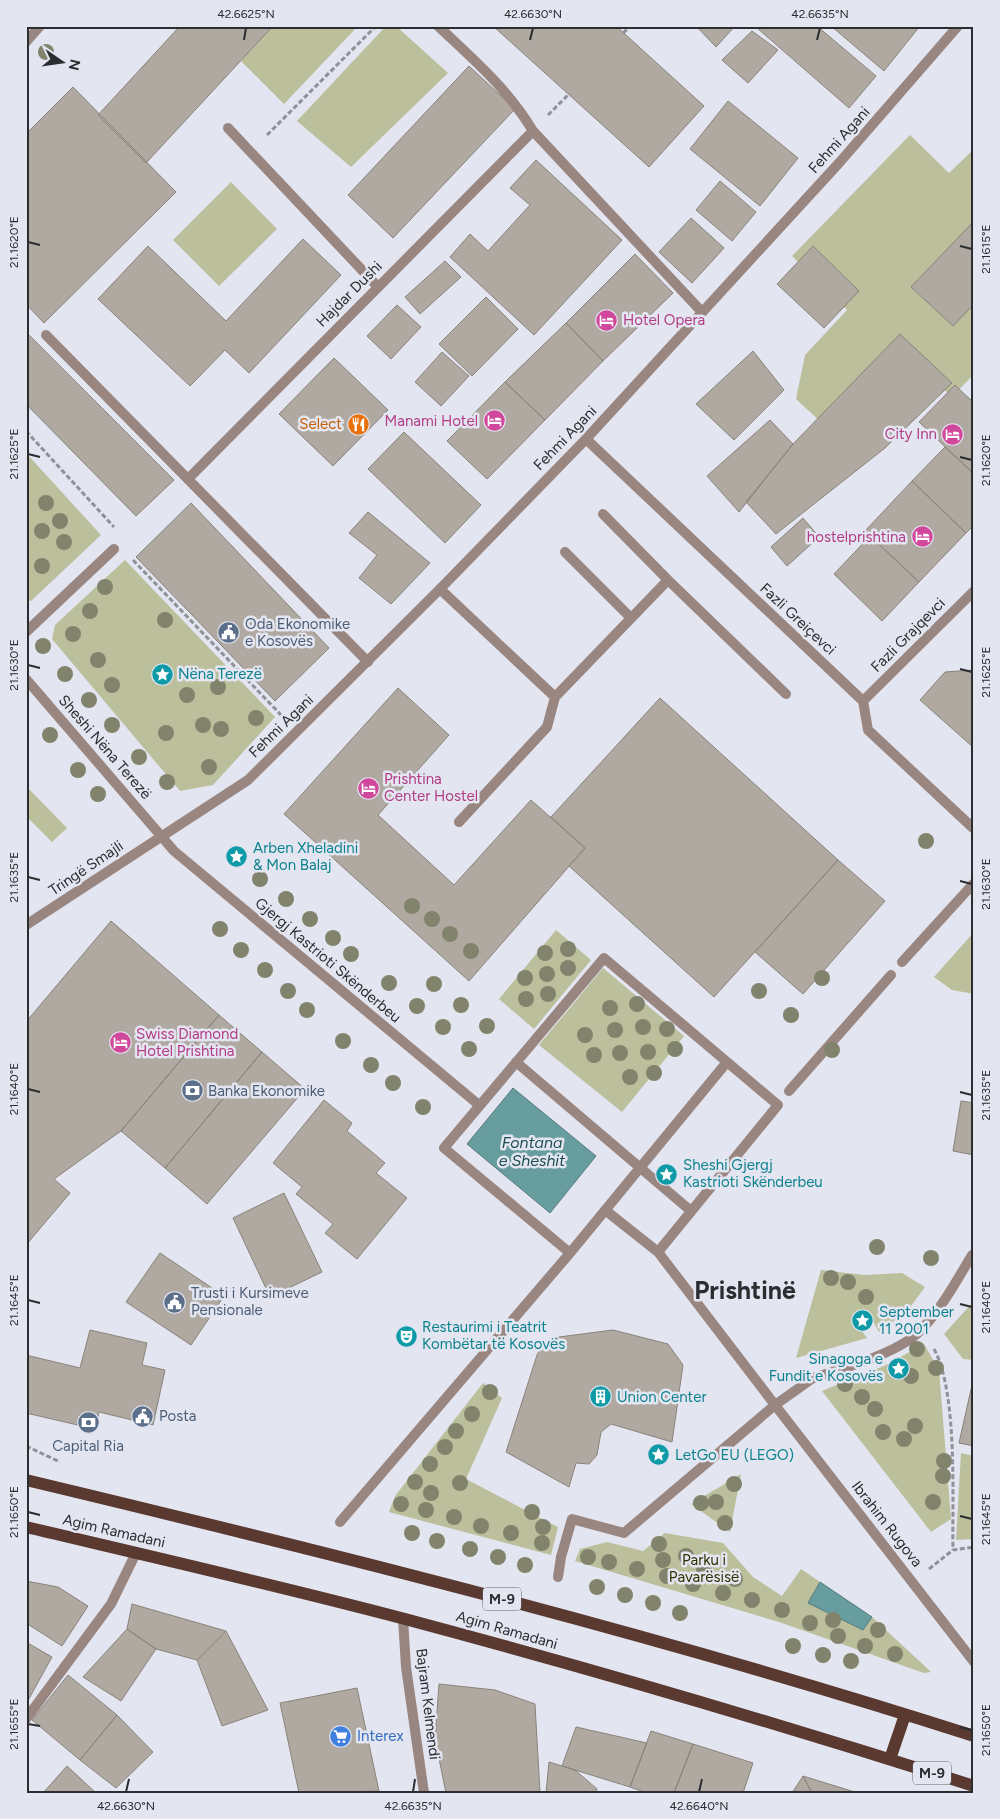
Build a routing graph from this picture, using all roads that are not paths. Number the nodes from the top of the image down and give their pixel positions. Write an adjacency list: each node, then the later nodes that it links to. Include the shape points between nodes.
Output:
1 (40, 26): 4 (street)
2 (438, 26): 6 (street, via 496,80 518,106)
3 (958, 26): 8 (street, Fehmi Agani, via 839,163)
4 (26, 42)
5 (228, 128): 7 (street)
6 (533, 131): 7 (street, Hajdar Dushi); 8 (street)
7 (378, 287): 11 (street, Hajdar Dushi)
8 (702, 312): 10 (street, Fehmi Agani)
9 (46, 335): 11 (street)
10 (586, 439): 16 (street, Fehmi Agani); 24 (street, Fazli Greiçevci)
11 (188, 478): 20 (street)
12 (603, 514): 15 (street)
13 (114, 549): 19 (street)
14 (565, 552): 18 (street)
15 (668, 580): 18 (street); 22 (street)
16 (440, 589): 20 (street, Fehmi Agani); 23 (street)
17 (974, 591): 24 (street, Fazli Grajqevci)
18 (630, 618): 23 (street)
19 (26, 632)
20 (368, 662): 27 (street, Fehmi Agani, via 248,780)
21 (26, 679): 27 (street, Sheshi Nëna Terezë)
22 (786, 694)
23 (555, 697): 25 (street, via 547,727)
24 (863, 701): 26 (street, via 868,730)
25 (458, 822)
26 (974, 828)
27 (161, 835): 29 (street, Tringë Smajli); 35 (street, Gjergj Kastrioti Skënderbeu, via 174,851)
28 (974, 883): 30 (street)
29 (26, 925)
30 (902, 962)
31 (891, 975): 34 (street)
32 (516, 1062): 33 (street, via 604,958); 35 (street); 36 (street)
33 (727, 1062): 36 (street); 38 (street, via 778,1105)
34 (789, 1092)
35 (479, 1105): 40 (street, via 444,1148)
36 (640, 1167): 37 (street); 38 (street)
37 (605, 1210): 39 (street); 40 (street)
38 (691, 1211): 39 (street)
39 (658, 1252): 42 (street)
40 (570, 1253): 44 (street)
41 (972, 1255): 42 (street, via 923,1329 880,1355 813,1378)
42 (776, 1405): 47 (street, via 624,1532 572,1519); 49 (street, Ibrahim Rugova)
43 (26, 1480): 50 (main road, Agim Ramadani / M-9, via 413,1575)
44 (340, 1522)
45 (26, 1527): 46 (main road, Agim Ramadani / M-9)
46 (136, 1553): 48 (main road, Agim Ramadani / M-9); 51 (street, via 110,1604)
47 (558, 1577)
48 (403, 1618): 53 (main road, Agim Ramadani / M-9); 55 (street, Bajram Kelmendi, via 406,1667)
49 (974, 1662)
50 (905, 1714): 52 (main road, Agim Ramadani / M-9); 53 (main road)
51 (26, 1719)
52 (974, 1736)
53 (890, 1759): 54 (main road, Agim Ramadani / M-9)
54 (974, 1786)
55 (424, 1793)

